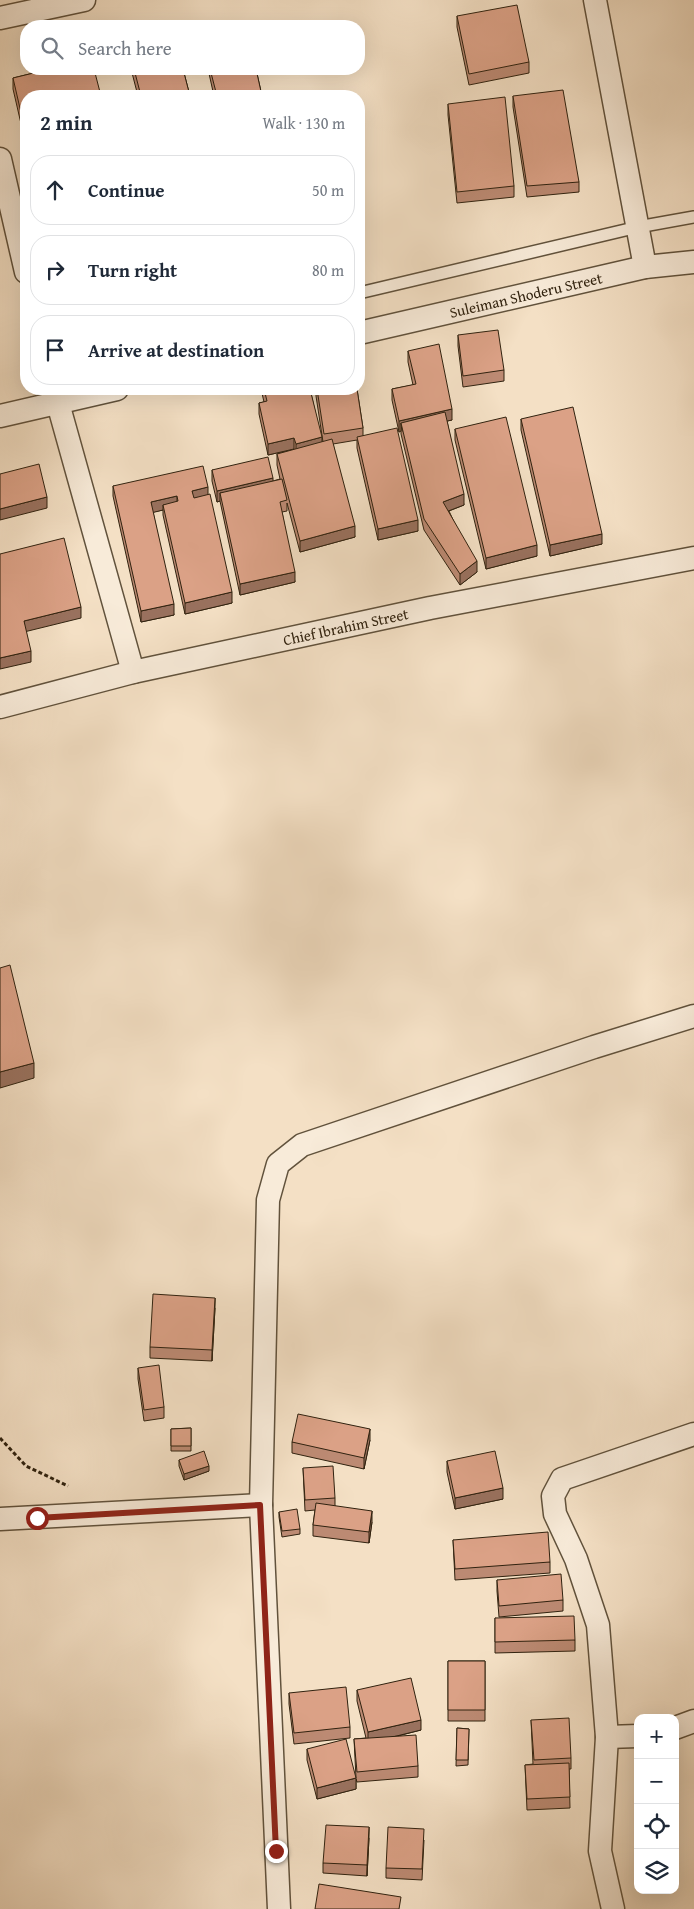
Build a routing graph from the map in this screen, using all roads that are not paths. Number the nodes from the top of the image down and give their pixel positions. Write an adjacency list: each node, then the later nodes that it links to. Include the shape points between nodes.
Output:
1 (84, 0): 3 (street)
2 (595, 0): 6 (street)
3 (0, 18)
4 (0, 159): 7 (street)
5 (694, 217): 6 (lane)
6 (638, 227): 9 (street); 10 (lane)
7 (20, 246)
8 (694, 262): 9 (street, Suleiman Shoderu Street)
9 (645, 267): 11 (street, Suleiman Shoderu Street)
10 (365, 292)
11 (365, 331)
12 (56, 396): 13 (street); 15 (street)
13 (0, 416)
14 (694, 558): 15 (street, Chief Ibrahim Street, via 430,608)
15 (133, 672): 16 (street, Chief Ibrahim Street)
16 (0, 707)
17 (694, 1016): 19 (street, via 302,1146 278,1164 268,1200)
18 (694, 1434): 24 (street, via 562,1479 553,1496 556,1514 598,1625)
19 (260, 1505): 20 (street); 25 (street)
20 (0, 1519)
21 (694, 1721): 22 (street)
22 (679, 1727)
23 (634, 1736): 24 (street)
24 (608, 1737): 26 (street, via 600,1851)
25 (279, 1909)
26 (613, 1909)

